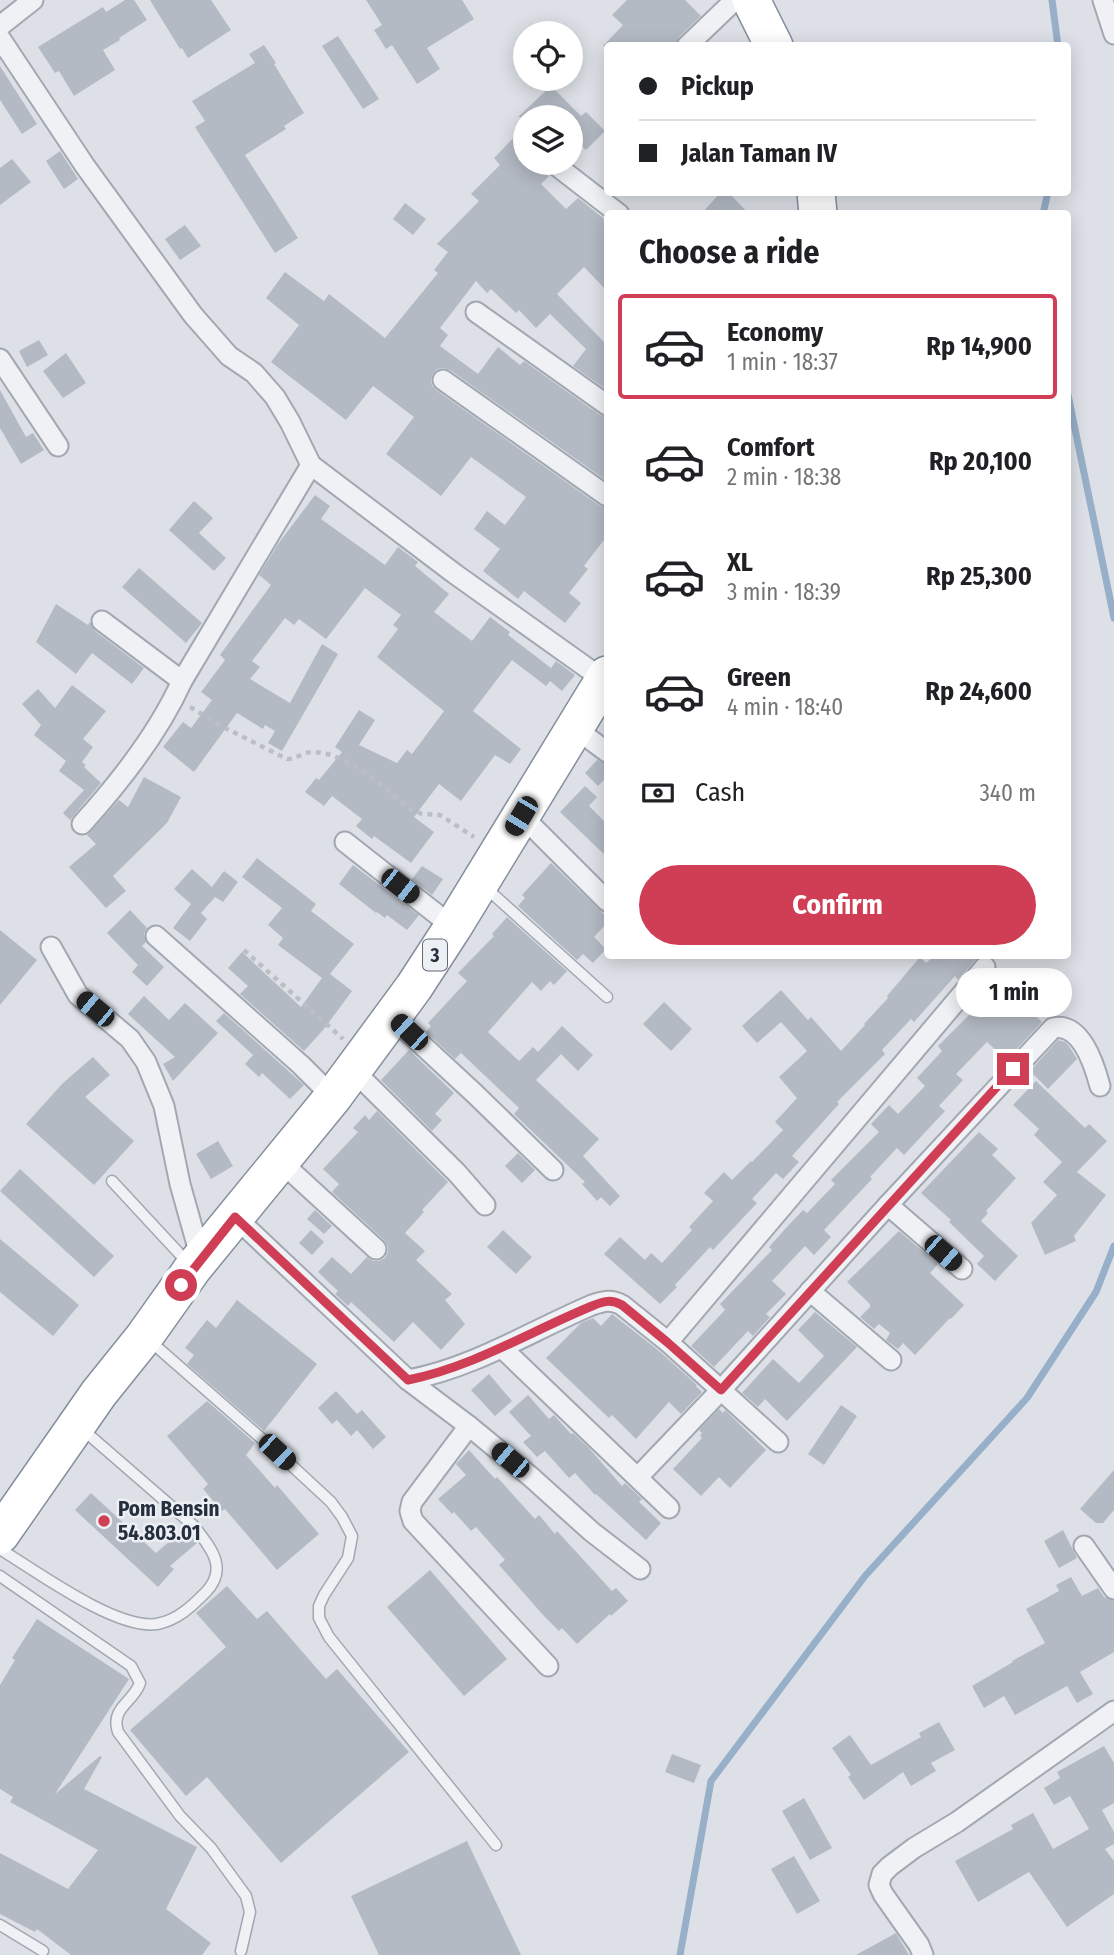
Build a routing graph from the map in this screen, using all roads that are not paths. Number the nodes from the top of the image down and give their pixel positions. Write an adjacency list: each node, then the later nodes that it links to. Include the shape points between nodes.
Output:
1 (33, 0): 5 (street)
2 (735, 0): 7 (street)
3 (751, 0): 8 (highway)
4 (1108, 5): 6 (street)
5 (1, 25): 16 (street, via 85,166 193,315 229,356 254,373 275,397)
6 (1114, 34)
7 (691, 42)
8 (772, 42)
9 (569, 175): 10 (street)
10 (614, 210)
11 (476, 312): 14 (street)
12 (0, 359): 15 (street)
13 (443, 380): 17 (street)
14 (604, 403)
15 (58, 446)
16 (311, 466): 19 (street, via 455,574); 21 (street)
17 (604, 494)
18 (102, 621): 21 (street)
19 (604, 677)
20 (604, 681): 22 (highway, 3)
21 (178, 689): 25 (street, via 130,767)
22 (575, 728): 23 (street); 24 (highway, 3)
23 (604, 750)
24 (521, 816): 27 (highway, 3); 28 (street)
25 (82, 824)
26 (345, 842): 29 (street)
27 (489, 868): 29 (highway, 3); 33 (lane)
28 (604, 898)
29 (453, 927): 34 (highway, 3)
30 (156, 936): 35 (street, via 301,1065)
31 (51, 947): 44 (street, via 78,995 130,1038 146,1062 164,1105)
32 (985, 967): 48 (street)
33 (607, 997)
34 (392, 1017): 35 (highway, 3); 38 (street)
35 (349, 1074): 37 (highway, 3); 40 (street)
36 (1100, 1086): 41 (street, via 1087,1049 1067,1028 1053,1028)
37 (280, 1161): 42 (highway, 3); 43 (street)
38 (553, 1170)
39 (112, 1181): 44 (lane)
40 (485, 1205)
41 (888, 1205): 45 (street); 46 (street)
42 (235, 1217): 44 (highway, 3); 51 (street)
43 (376, 1249)
44 (197, 1264): 47 (highway, 3)
45 (962, 1269)
46 (810, 1291): 50 (street); 52 (street)
47 (144, 1337): 53 (highway, 3); 65 (lane, via 277,1452 342,1517 352,1536 348,1558 319,1606 322,1626)
48 (667, 1342): 49 (street, via 622,1305 604,1301); 52 (street)
49 (502, 1348): 51 (street); 56 (street)
50 (891, 1360)
51 (408, 1380): 54 (street)
52 (721, 1390): 55 (street); 56 (street)
53 (76, 1424): 58 (highway, 3); 58 (lane, via 194,1526 216,1560 213,1584 177,1616 159,1624 140,1624 91,1603)
54 (469, 1426): 60 (street); 63 (street, via 412,1502 413,1521)
55 (778, 1441)
56 (638, 1477): 57 (street)
57 (669, 1508)
58 (1, 1533)
59 (1084, 1546): 62 (street)
60 (640, 1569)
61 (0, 1576): 68 (lane, via 135,1671 140,1683 118,1713 118,1732 246,1896 250,1912)
62 (1114, 1589)
63 (548, 1666)
64 (1114, 1711): 69 (street, via 882,1874 879,1885 883,1894)
65 (496, 1845)
66 (0, 1925): 67 (lane)
67 (43, 1951)
68 (241, 1951)
69 (923, 1955)

